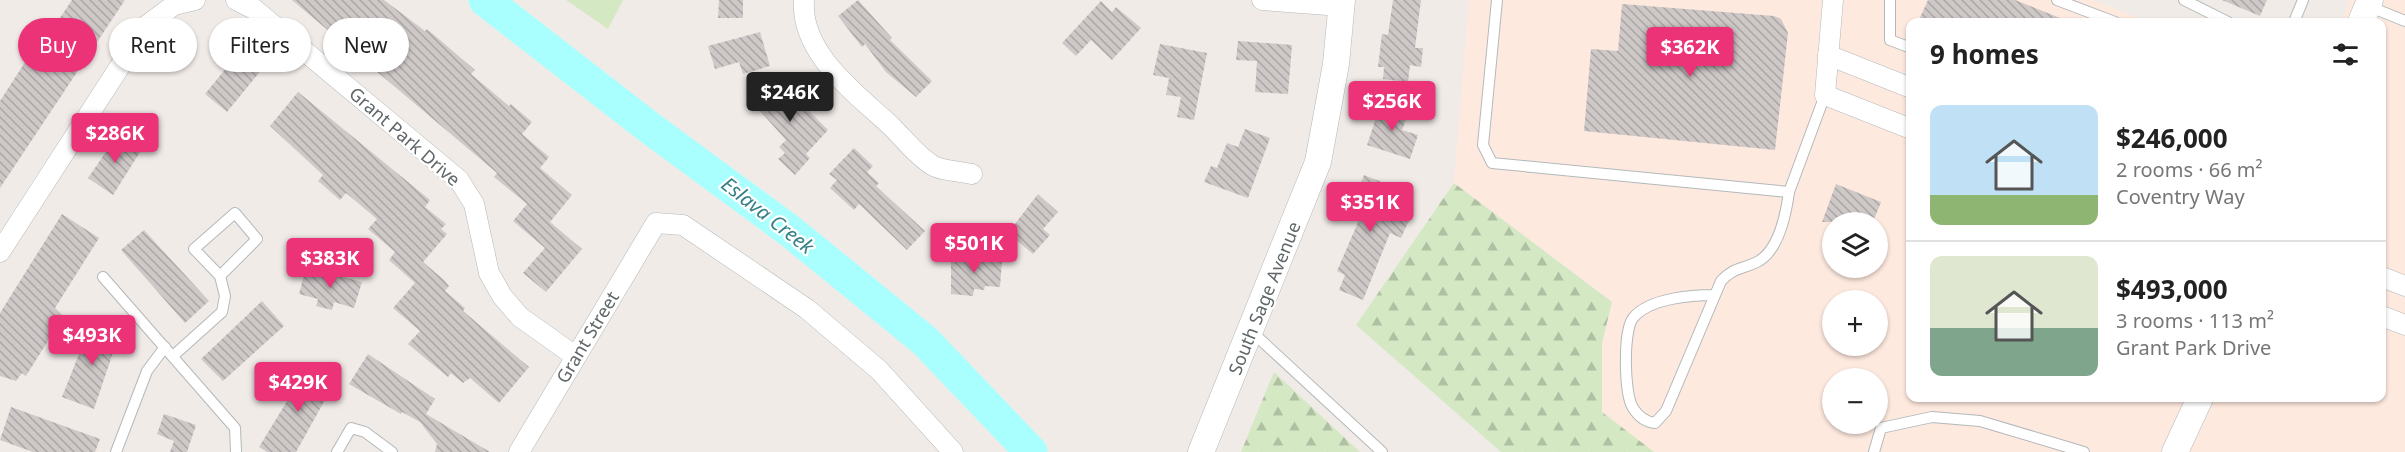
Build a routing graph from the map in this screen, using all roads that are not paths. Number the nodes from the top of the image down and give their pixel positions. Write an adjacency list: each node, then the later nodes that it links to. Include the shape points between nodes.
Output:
1 (195, 0): 24 (street, via 174,5 146,26)
2 (236, 0): 35 (street, Grant Park Drive, via 254,9 459,180 474,204 489,273 502,296 520,316)
3 (804, 0): 22 (street, via 810,36 821,57 845,83 933,166)
4 (1262, 0): 11 (street)
5 (1497, 0): 23 (lane, via 1483,146 1492,163)
6 (1833, 0): 18 (street)
7 (1890, 0): 17 (lane, via 1890,40)
8 (2057, 0): 13 (lane)
9 (2184, 0): 14 (lane)
10 (2303, 0): 15 (lane)
11 (1342, 3): 32 (street, South Sage Avenue, via 1336,64 1318,162)
12 (2366, 10): 16 (lane)
13 (2104, 18)
14 (2220, 18)
15 (2296, 18)
16 (2405, 21)
17 (1906, 46)
18 (1828, 55): 19 (street); 20 (street)
19 (1906, 86)
20 (1825, 95): 21 (street); 23 (lane)
21 (1906, 127)
22 (972, 174)
23 (1789, 192): 29 (lane, via 1786,213 1771,249 1754,264 1729,273)
24 (0, 252)
25 (220, 276): 25 (lane, via 256,239 235,213 194,249); 34 (lane, via 225,296 222,312)
26 (103, 277): 33 (lane)
27 (2386, 279): 28 (street)
28 (2405, 286)
29 (1715, 295): 29 (lane, via 1666,411 1655,423 1647,422 1632,407 1628,388 1629,325 1634,316 1659,303 1684,295)
30 (2386, 318): 31 (street)
31 (2405, 325)
32 (1251, 331): 43 (street, South Sage Avenue); 44 (lane)
33 (165, 347): 34 (lane); 37 (lane, via 147,371)
34 (173, 356): 38 (lane, via 235,428)
35 (575, 356): 41 (street, Grant Street); 42 (street, Grant Street, via 656,223 683,225 807,309 879,370)
36 (2198, 402): 47 (street)
37 (116, 452)
38 (237, 452)
39 (337, 452): 40 (lane, via 351,428 365,432)
40 (392, 452)
41 (519, 452)
42 (953, 452)
43 (1201, 452)
44 (1382, 452)
45 (1874, 452): 46 (lane, via 1881,428 1932,417 1980,421)
46 (2084, 452)
47 (2175, 452)

